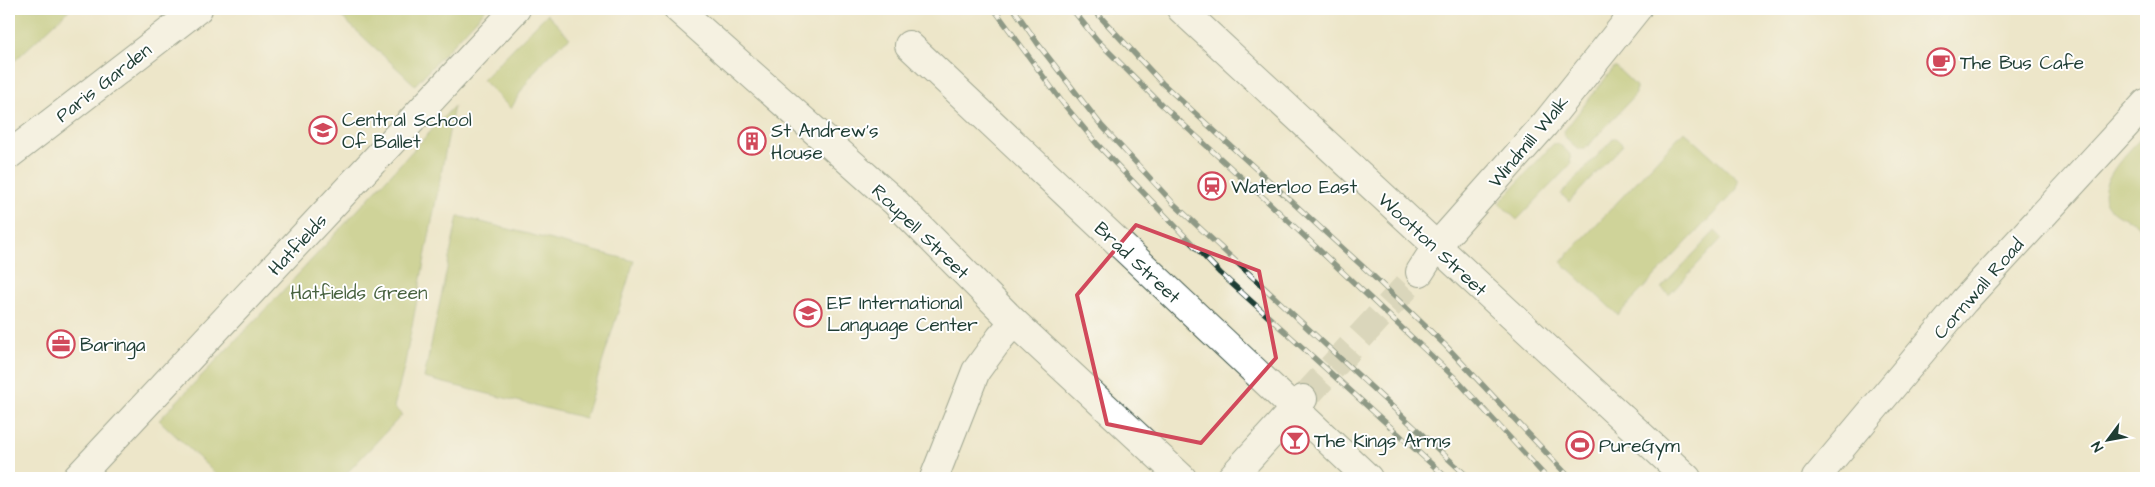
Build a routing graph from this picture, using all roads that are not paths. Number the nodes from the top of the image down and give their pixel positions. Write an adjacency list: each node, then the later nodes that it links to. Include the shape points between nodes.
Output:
1 (198, 9): 8 (street, Paris Garden)
2 (516, 9): 13 (street, Hatfields)
3 (678, 9): 11 (street, Roupell Street, via 894,202)
4 (1181, 9): 9 (street, Wootton Street)
5 (1636, 9): 9 (street, Windmill Walk, via 1544,124)
6 (909, 45): 12 (street, Brad Street, via 1017,137)
7 (2146, 103): 19 (street, Cornwall Road, via 1964,302)
8 (9, 155)
9 (1436, 247): 10 (street, Windmill Walk); 18 (street, Wootton Street)
10 (1420, 272)
11 (1014, 322): 14 (street, via 976,371); 15 (street, Roupell Street)
12 (1299, 404): 16 (street); 17 (street, Brad Street)
13 (77, 478)
14 (934, 478)
15 (1182, 478)
16 (1231, 478)
17 (1368, 478)
18 (1687, 478)
19 (1816, 478)

